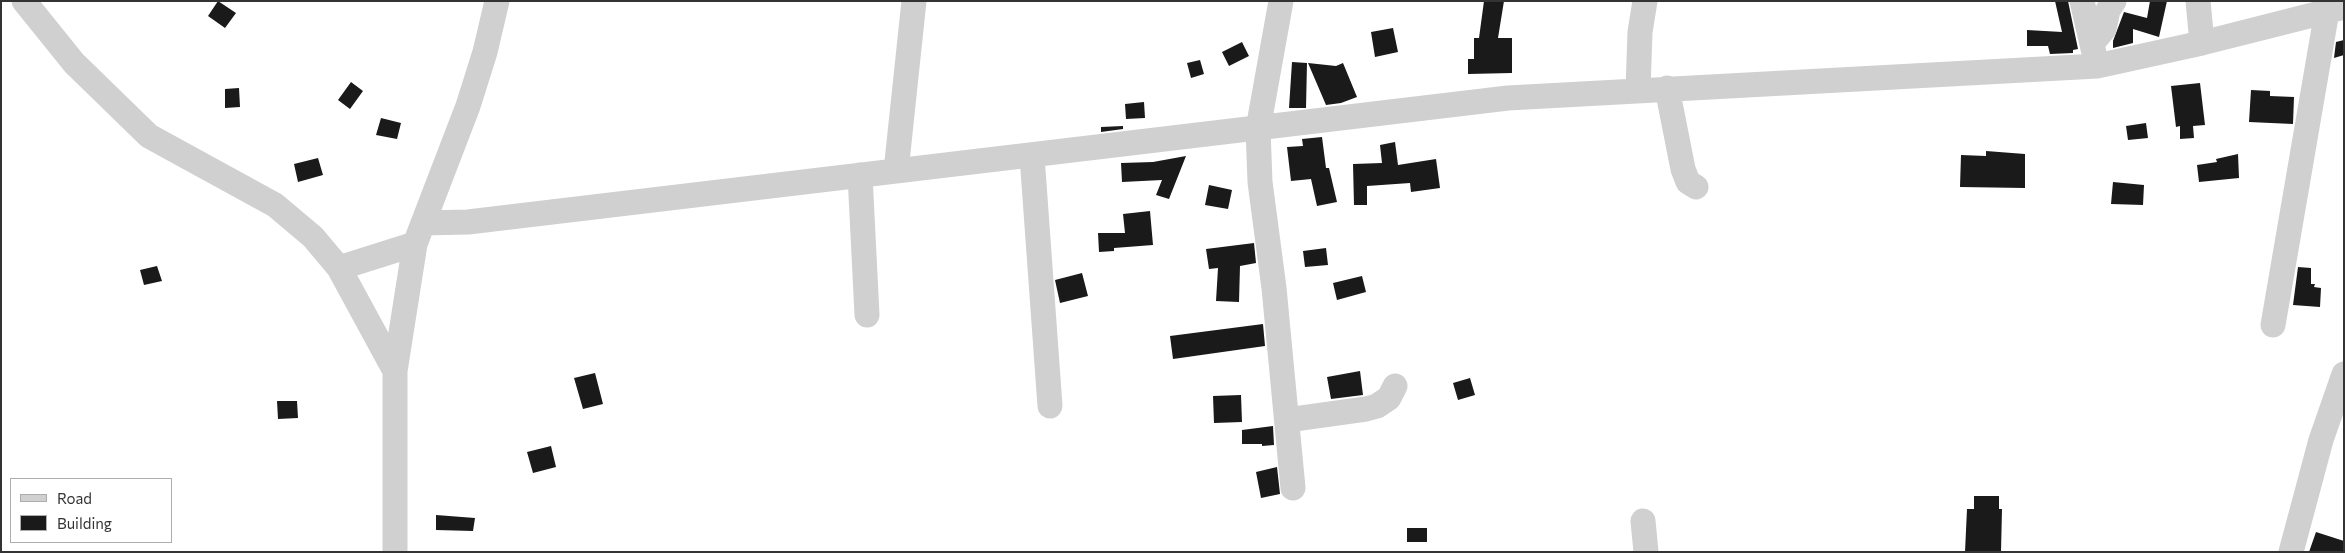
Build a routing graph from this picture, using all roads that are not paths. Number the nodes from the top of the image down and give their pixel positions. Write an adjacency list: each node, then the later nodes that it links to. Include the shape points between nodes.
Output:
1 (24, 1): 20 (street, via 74,63 149,136 275,205 313,238)
2 (497, 1): 19 (street, via 468,106)
3 (914, 1): 16 (street)
4 (1281, 1): 14 (street)
5 (1645, 1): 13 (street, via 1640,32)
6 (2082, 1): 11 (street)
7 (2114, 1): 11 (street)
8 (2198, 1): 10 (street)
9 (2335, 9): 10 (street); 22 (street)
10 (2202, 43): 11 (street)
11 (2094, 54): 12 (street)
12 (1667, 88): 13 (street); 18 (street, via 1683,169 1688,182)
13 (1638, 90): 14 (street, via 1508,98)
14 (1258, 129): 15 (street); 28 (street, via 1260,182)
15 (1032, 156): 16 (street); 27 (street)
16 (896, 171): 17 (street)
17 (860, 175): 19 (street, via 468,222); 21 (street)
18 (1696, 187)
19 (419, 233): 20 (street); 23 (street)
20 (339, 268): 23 (street)
21 (866, 315)
22 (2273, 325)
23 (395, 371): 31 (street)
24 (2344, 374): 26 (street)
25 (1395, 386): 28 (street, via 1389,398 1366,410)
26 (2339, 403): 33 (street)
27 (1050, 406)
28 (1287, 420): 29 (street)
29 (1293, 488)
30 (1643, 521): 32 (street)
31 (394, 552)
32 (1646, 552)
33 (2291, 552)

